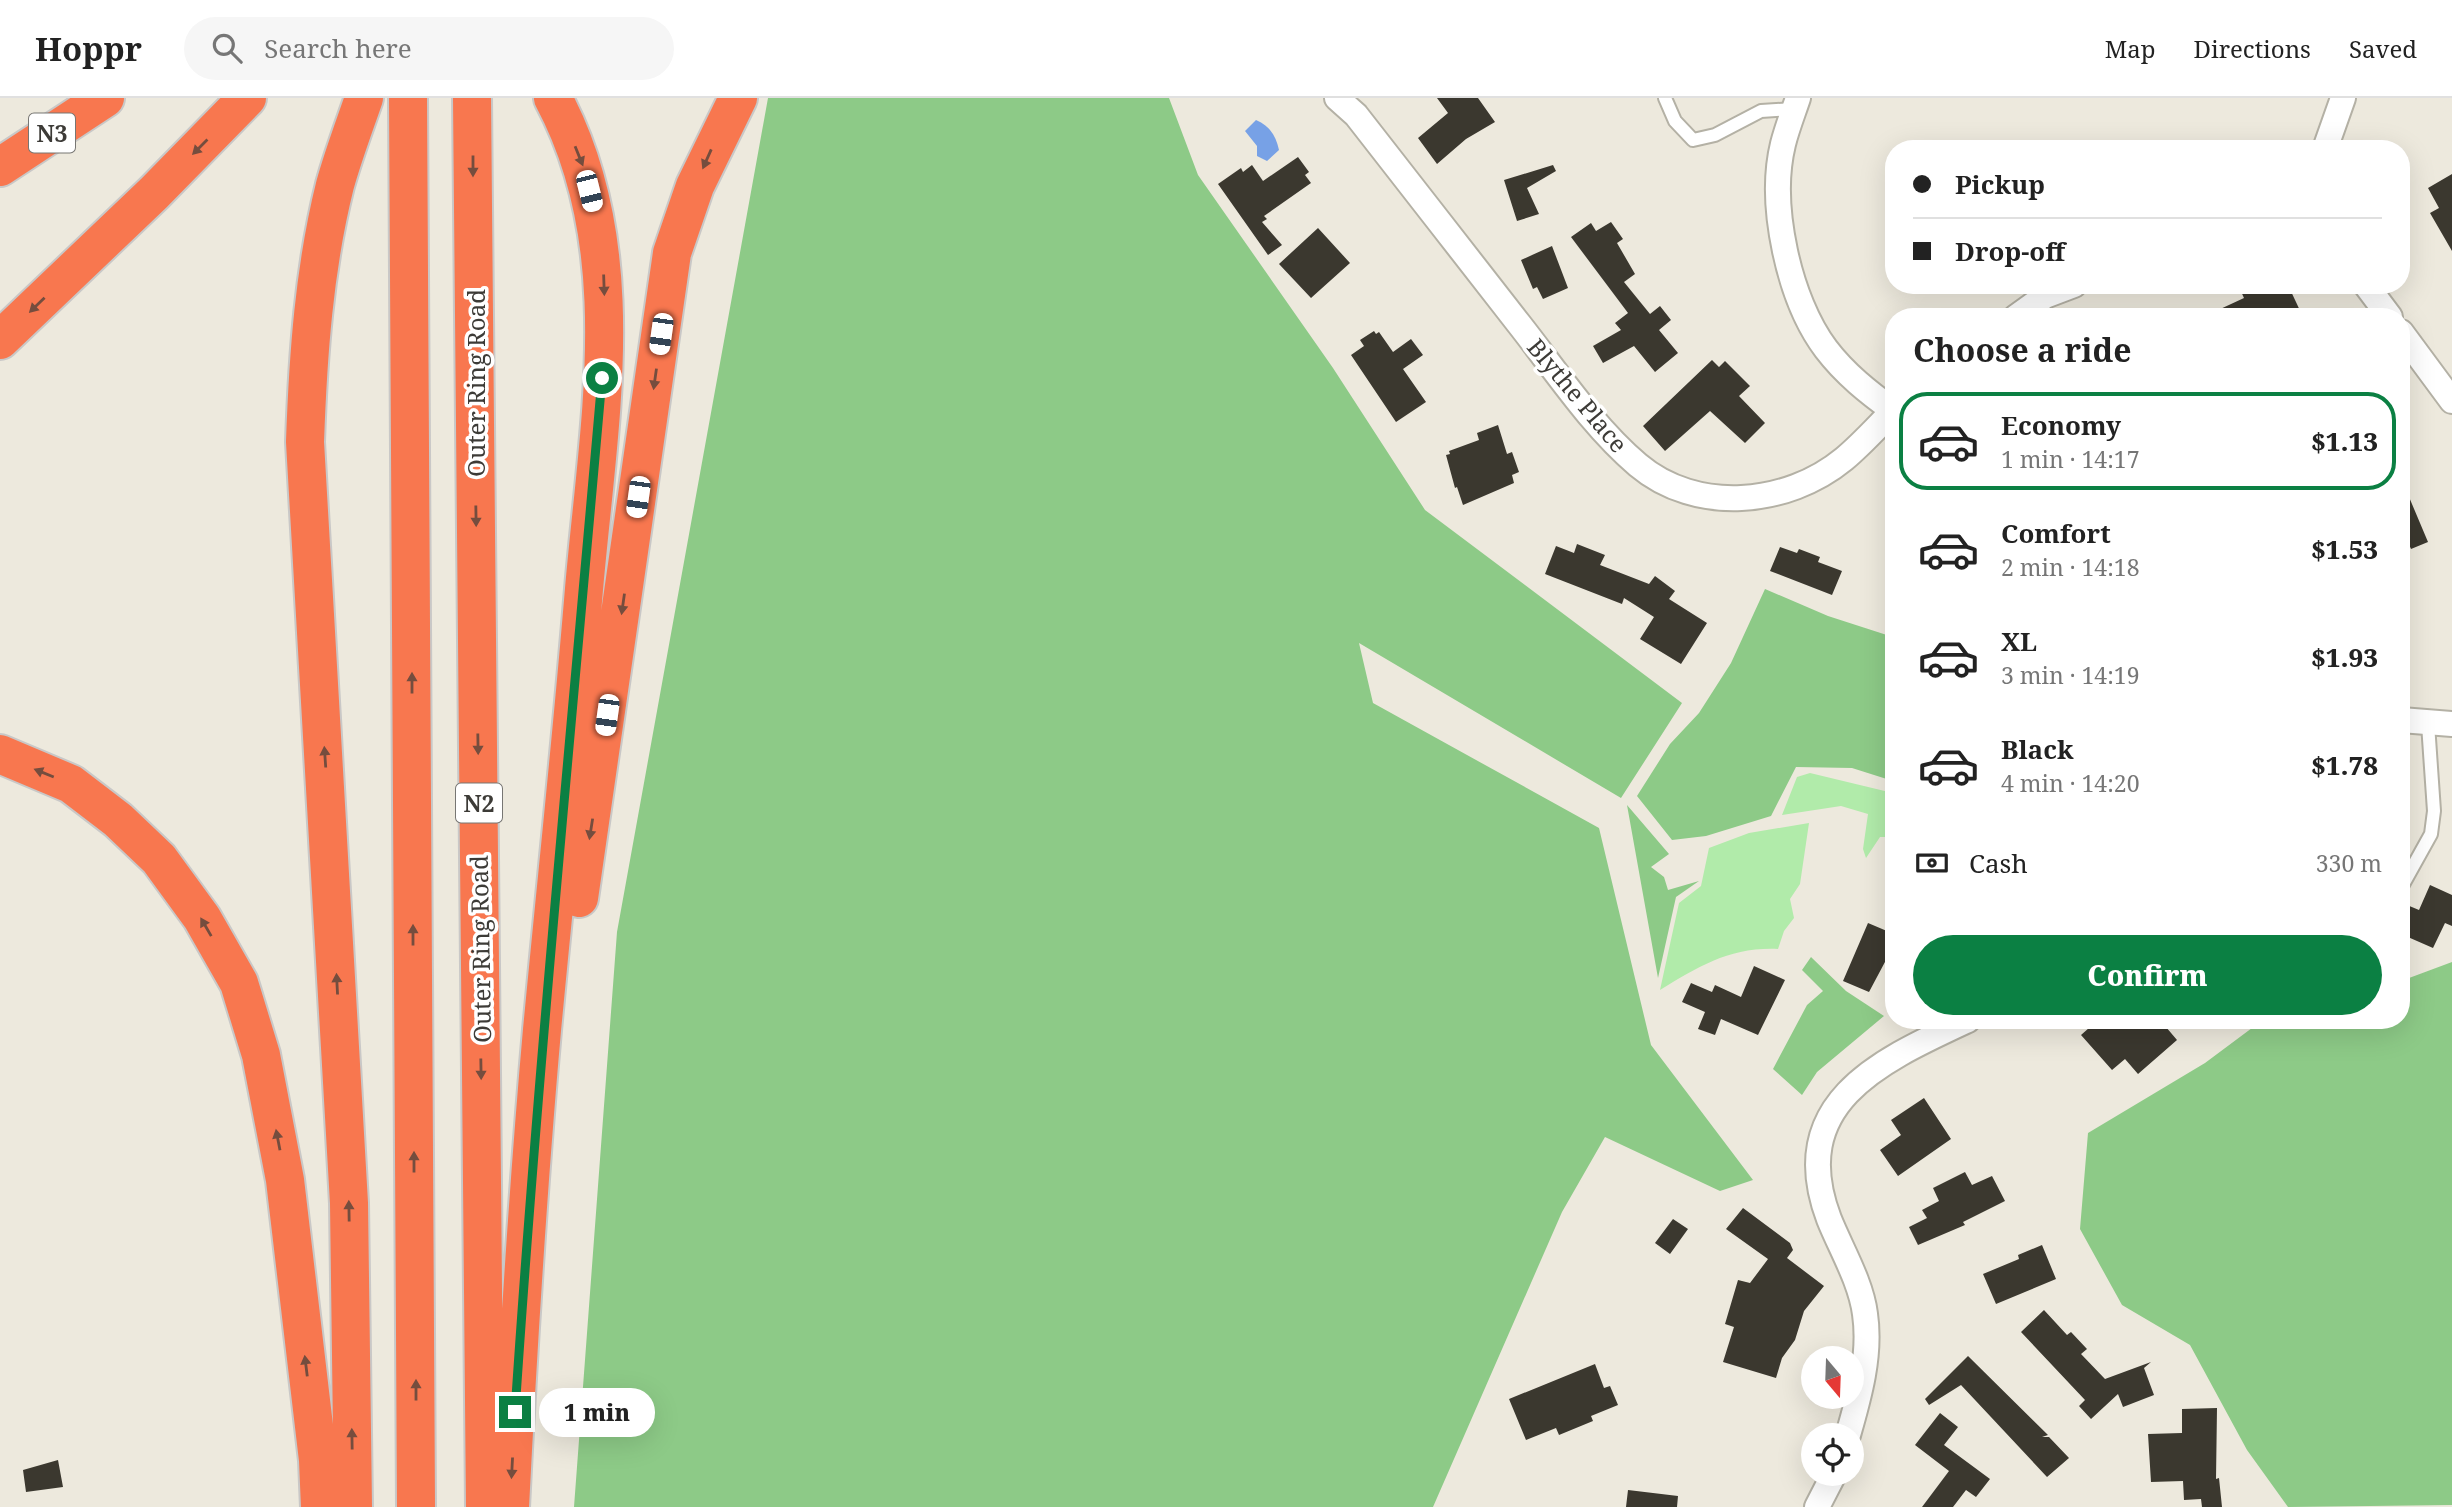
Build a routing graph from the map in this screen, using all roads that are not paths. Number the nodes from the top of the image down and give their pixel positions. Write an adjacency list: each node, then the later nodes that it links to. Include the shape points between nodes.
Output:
1 (105, 98): 13 (highway, N3)
2 (247, 98): 16 (highway, one-way to 16)
3 (363, 98): 30 (highway, one-way to 3, via 349,1203 305,442 307,365 318,280 335,185)
4 (408, 98): 31 (highway, one-way to 4)
5 (472, 98): 32 (highway, Outer Ring Road / N2, one-way to 32)
6 (553, 98): 26 (highway, one-way to 26, via 583,166 596,217 603,259 602,378)
7 (738, 98): 26 (highway, one-way to 26, via 695,186 673,253 592,823)
8 (1337, 98): 20 (street, Blythe Place, via 1356,115 1591,416 1640,466 1671,486 1717,498 1749,499 1779,492 1842,460)
9 (1665, 98): 11 (lane, via 1675,121 1693,140 1715,135 1761,111)
10 (2343, 98): 12 (street)
11 (1796, 104): 19 (street, via 1782,146 1780,186 1792,278 1826,350)
12 (2328, 140)
13 (0, 167)
14 (2050, 294): 15 (street)
15 (2028, 308)
16 (0, 340)
17 (2410, 344): 18 (street)
18 (2452, 401)
19 (1885, 405)
20 (1885, 419)
21 (2410, 721): 22 (street)
22 (2440, 724): 24 (lane, via 2431,834)
23 (0, 754): 29 (highway, one-way to 23, via 285,1180 261,1055 239,983 202,918 159,859 71,784)
24 (2410, 872)
25 (1949, 1029): 27 (street, via 1902,1051 1854,1084 1823,1127 1817,1152 1818,1184 1865,1313 1861,1390)
26 (531, 1180): 33 (highway, one-way to 33)
27 (1851, 1423)
28 (1828, 1486): 34 (street)
29 (320, 1507)
30 (353, 1507)
31 (416, 1507)
32 (485, 1507)
33 (510, 1507)
34 (1817, 1507)

